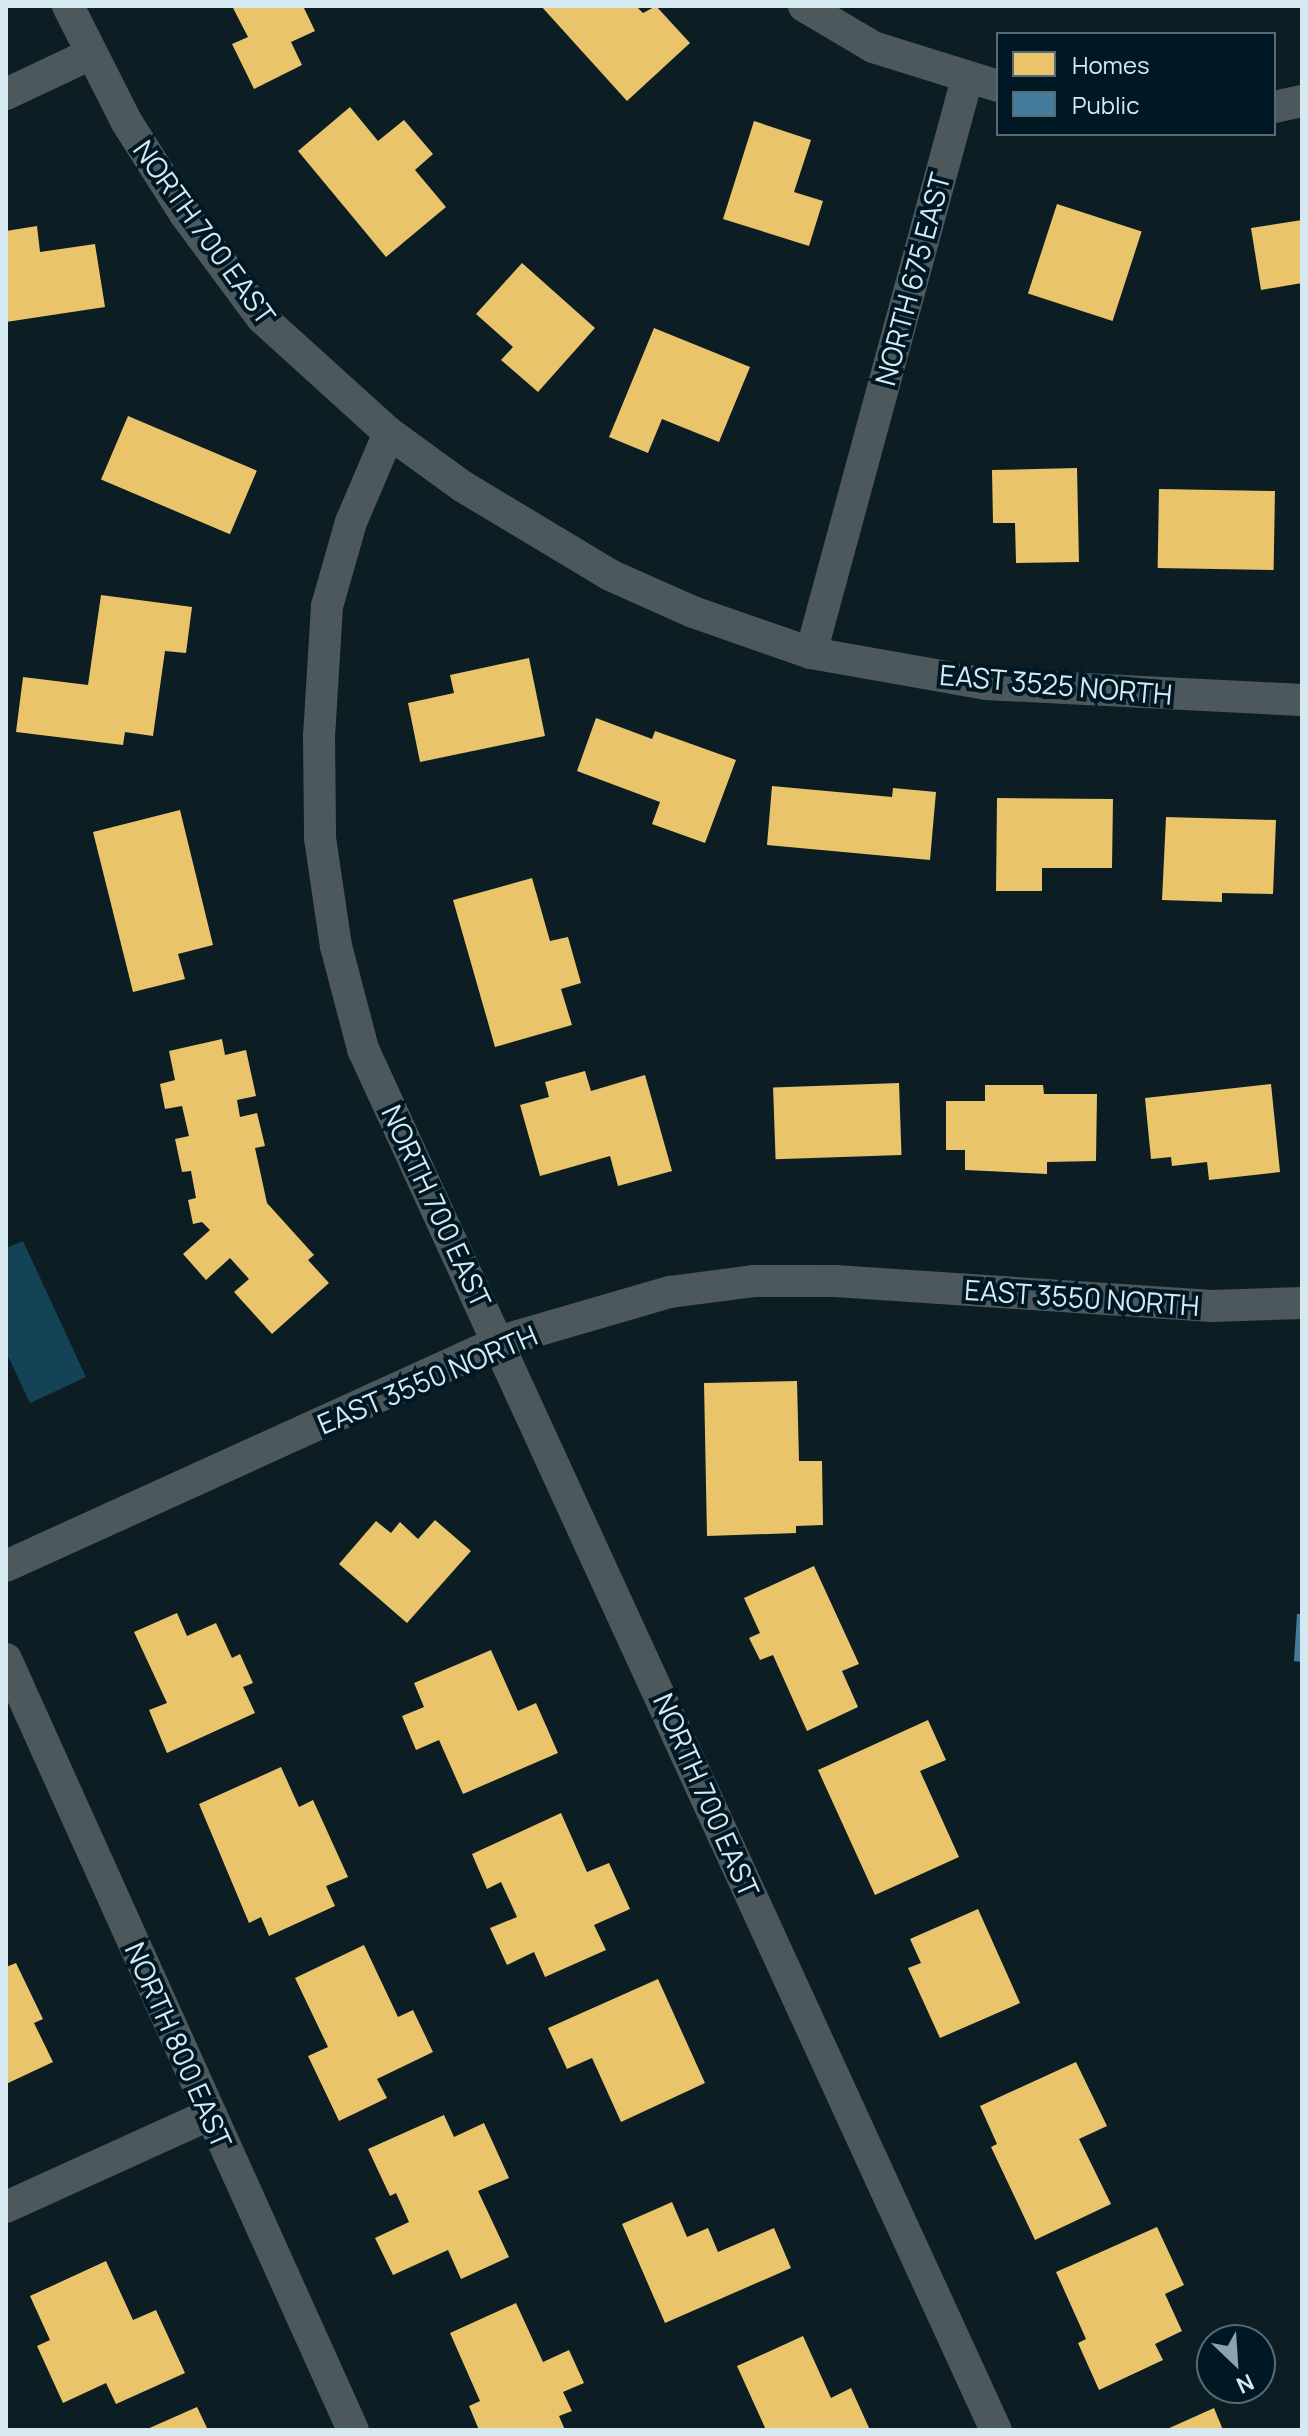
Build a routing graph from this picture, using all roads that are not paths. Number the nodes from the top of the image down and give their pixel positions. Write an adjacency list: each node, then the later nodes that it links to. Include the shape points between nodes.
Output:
1 (68, 6): 3 (street, NORTH 700 EAST)
2 (804, 6): 4 (street, via 873,47)
3 (89, 55): 6 (street); 9 (street, NORTH 700 EAST, via 185,214 262,318)
4 (967, 79): 5 (street); 10 (street, NORTH 675 EAST)
5 (996, 86)
6 (6, 94)
7 (1302, 101): 8 (street)
8 (1276, 107)
9 (389, 433): 10 (street, EAST 3525 NORTH, via 462,486 610,575 693,612); 13 (street, NORTH 700 EAST, via 351,522 327,606 319,735 320,838 336,946 363,1049)
10 (811, 653): 11 (street, EAST 3525 NORTH, via 986,684)
11 (1302, 700)
12 (1302, 1303): 13 (street, EAST 3550 NORTH, via 1212,1306 835,1281 753,1281 670,1292)
13 (501, 1341): 14 (street, EAST 3550 NORTH); 19 (street, NORTH 700 EAST)
14 (6, 1566)
15 (6, 1659): 16 (street, NORTH 800 EAST)
16 (211, 2114): 17 (street); 18 (street, NORTH 800 EAST)
17 (6, 2207)
18 (353, 2430)
19 (996, 2430)

